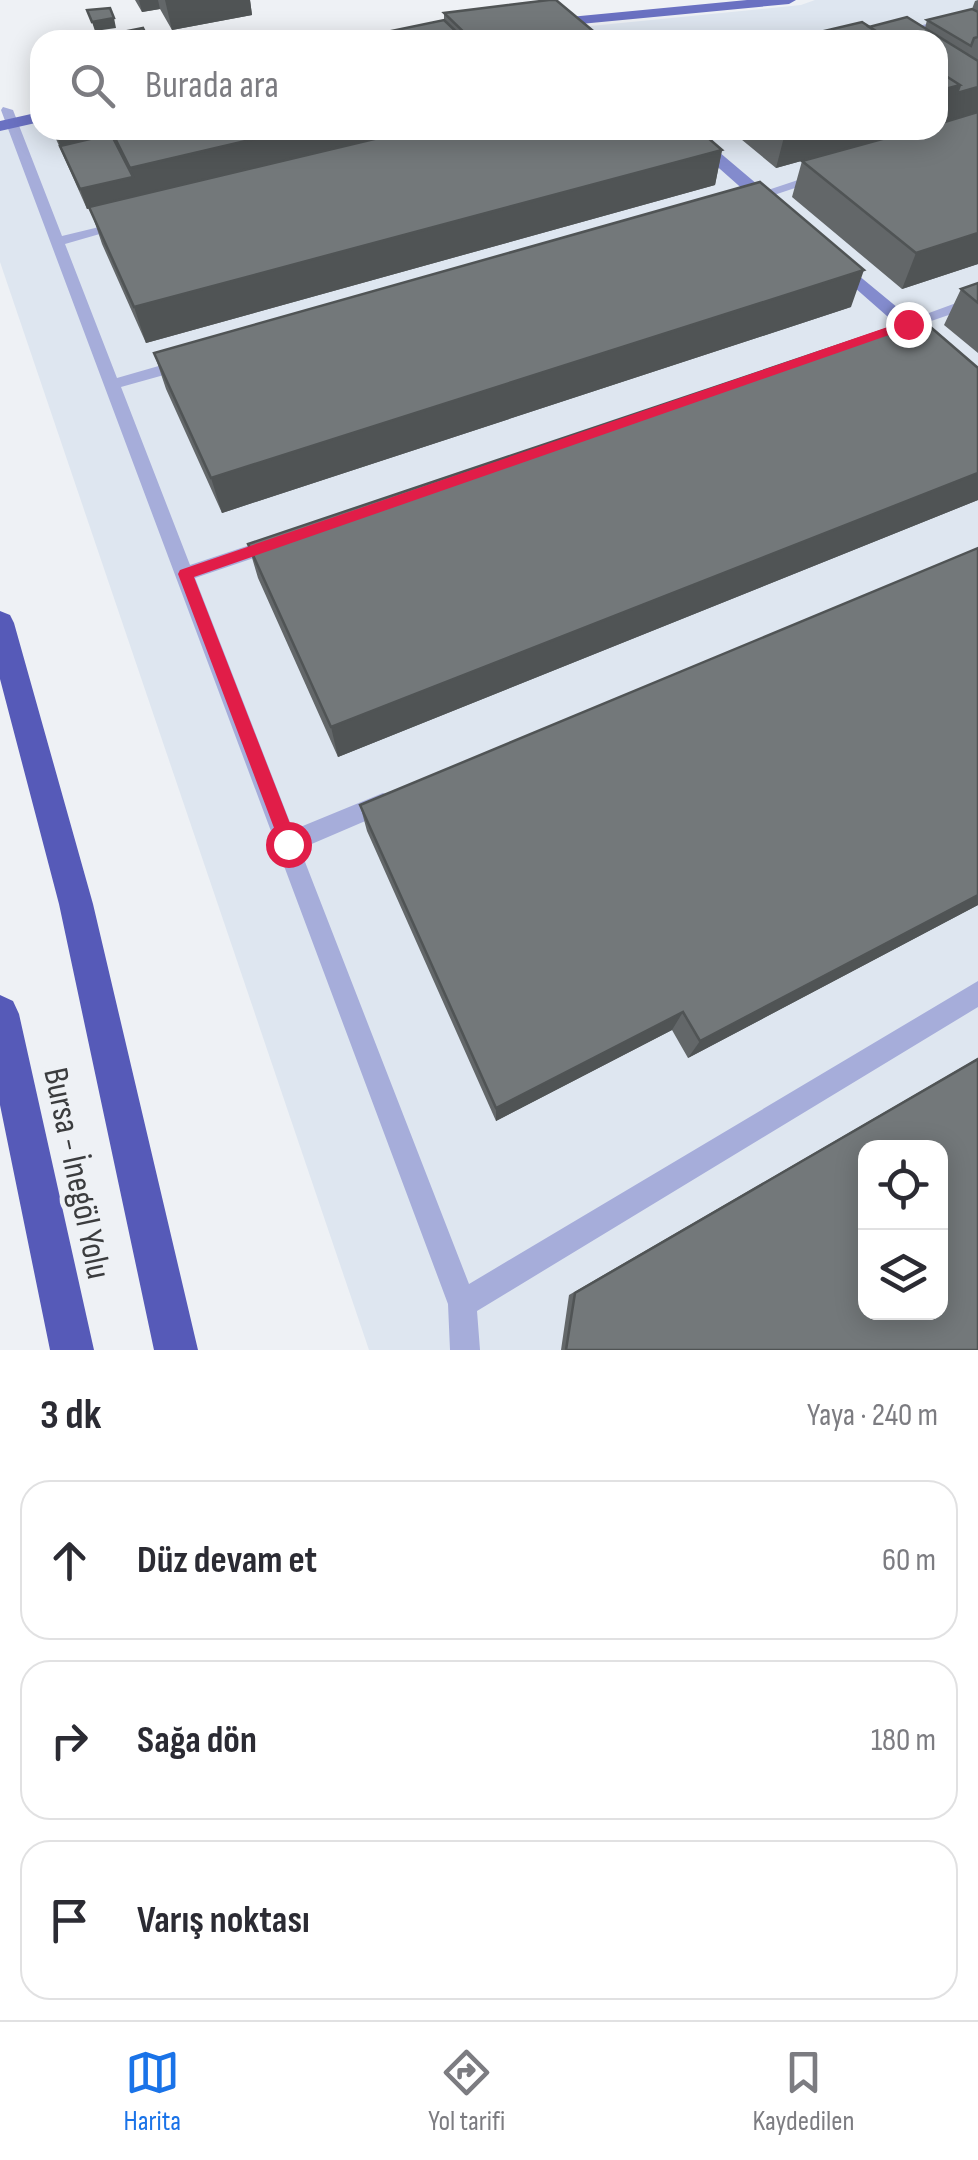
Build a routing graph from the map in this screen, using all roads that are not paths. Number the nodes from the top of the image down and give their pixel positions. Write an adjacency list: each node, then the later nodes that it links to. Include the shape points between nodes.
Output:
1 (692, 0): 4 (main road, via 532,20)
2 (789, 0): 4 (main road)
3 (978, 14): 6 (lane)
4 (567, 21): 5 (street)
5 (576, 30)
6 (911, 30)
7 (30, 107): 9 (main road)
8 (30, 117): 9 (main road)
9 (5, 118): 16 (lane)
10 (696, 140): 12 (street)
11 (832, 174): 12 (lane)
12 (760, 196): 13 (lane); 14 (street)
13 (741, 201)
14 (789, 221)
15 (135, 222): 16 (lane)
16 (58, 241): 22 (lane)
17 (819, 247): 19 (street)
18 (978, 300): 19 (lane)
19 (908, 324): 20 (lane); 23 (street)
20 (871, 337)
21 (208, 356): 22 (lane)
22 (113, 384): 25 (lane)
23 (978, 385)
24 (297, 536): 25 (lane)
25 (186, 574): 28 (lane)
26 (0, 623): 33 (highway, via 76,904)
27 (397, 797): 28 (lane)
28 (288, 844): 31 (lane)
29 (978, 993): 31 (lane)
30 (0, 1014): 32 (highway, Bursa - İnegöl Yolu)
31 (462, 1304): 34 (lane)
32 (72, 1350)
33 (176, 1350)
34 (466, 1350)

